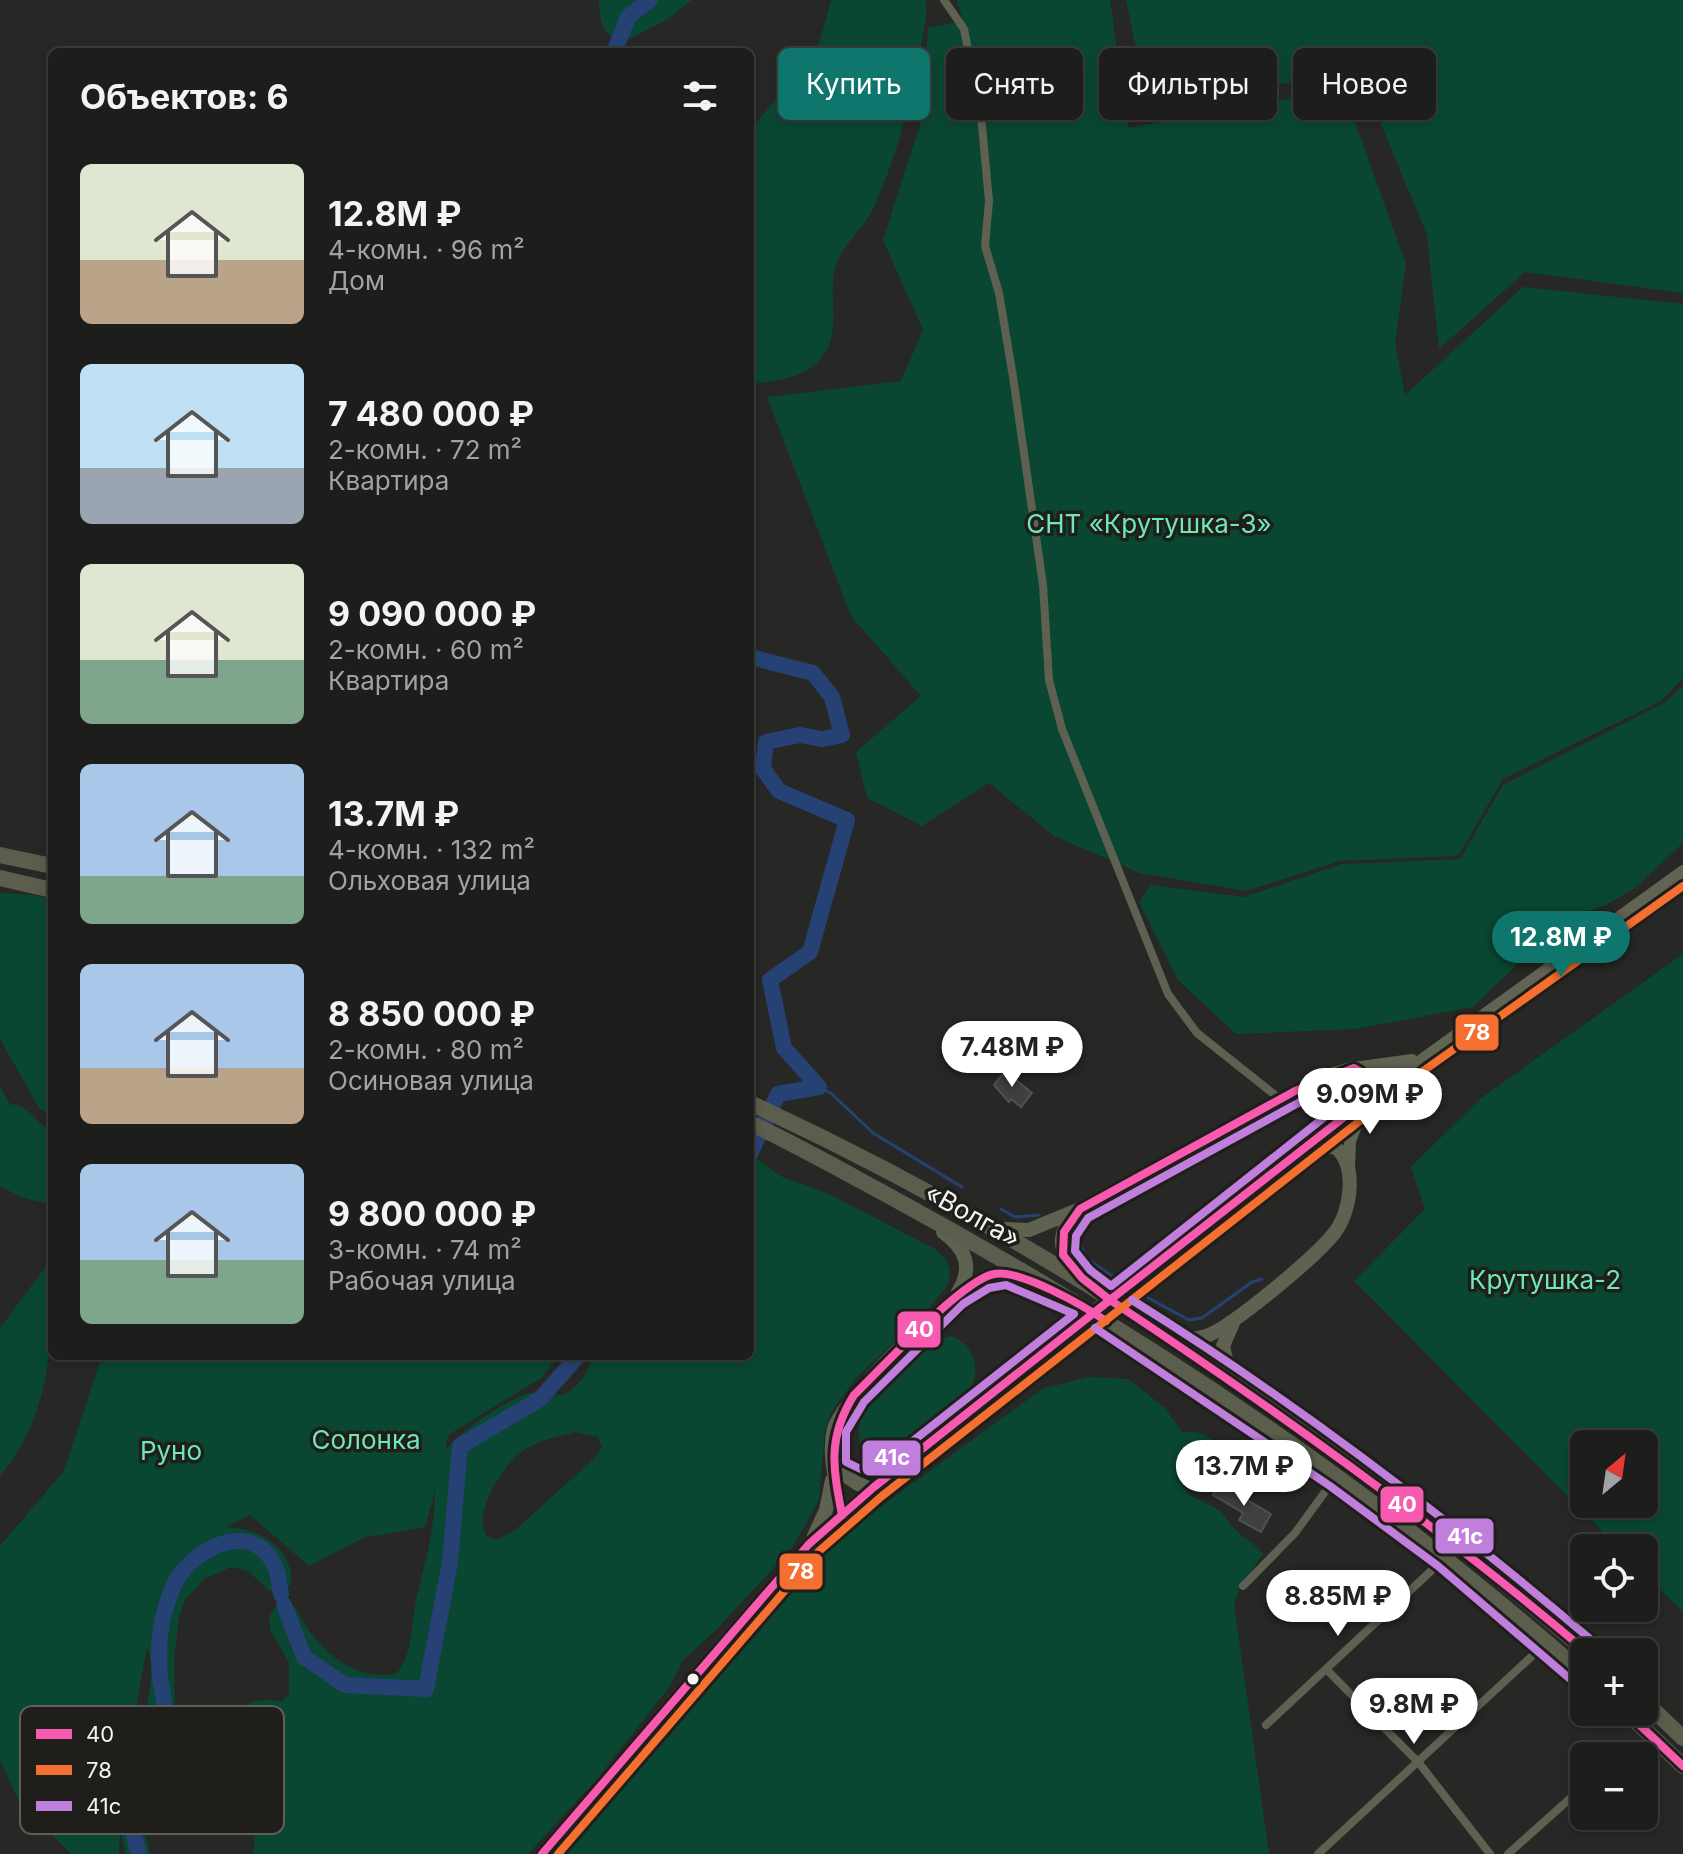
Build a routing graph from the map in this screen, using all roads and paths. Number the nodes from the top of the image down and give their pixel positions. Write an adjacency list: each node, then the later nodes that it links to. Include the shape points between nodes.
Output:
1 (944, 0): 9 (street, via 964,29 981,115 989,201 985,246 1011,363 1043,585 1049,680 1062,729 1168,994 1197,1033)
2 (0, 855): 3 (highway)
3 (48, 865)
4 (1683, 871): 7 (street)
5 (0, 878): 6 (highway)
6 (48, 889)
7 (1419, 1059): 8 (street); 10 (street)
8 (1354, 1068): 9 (main road); 10 (main road, via 1370,1082)
9 (1280, 1099): 16 (main road)
10 (1366, 1100): 13 (main road); 14 (street, via 1350,1141)
11 (754, 1105): 17 (highway, «Волга»)
12 (754, 1125): 15 (highway, «Волга»)
13 (1305, 1147): 14 (main road, via 1335,1147); 26 (main road, bridge)
14 (1349, 1167): 22 (main road, via 1347,1202 1335,1233)
15 (906, 1205): 20 (main road, via 964,1253 966,1278); 21 (highway, «Волга»)
16 (1080, 1209): 18 (main road, via 1029,1230); 19 (main road, via 1062,1238 1063,1255)
17 (961, 1210): 18 (main road); 19 (highway, «Волга»)
18 (1006, 1229): 19 (main road)
19 (1079, 1275): 23 (highway, «Волга»)
20 (956, 1295): 21 (main road, via 985,1277 1007,1273); 25 (main road, via 846,1405 834,1429)
21 (1071, 1298): 34 (highway, «Волга», via 1337,1476 1445,1557)
22 (1236, 1319): 23 (main road, via 1198,1338); 24 (main road, via 1223,1346)
23 (1160, 1332): 24 (highway, «Волга»)
24 (1231, 1381): 32 (highway, «Волга», via 1373,1480)
25 (834, 1468): 26 (main road, via 858,1484); 28 (main road); 29 (main road, via 826,1510)
26 (874, 1487): 28 (main road)
27 (1327, 1489): 31 (street, via 1295,1533)
28 (842, 1515): 29 (main road)
29 (809, 1544): 43 (main road)
30 (1431, 1571): 35 (street)
31 (1243, 1586)
32 (1570, 1638)
33 (1531, 1657): 40 (street)
34 (1570, 1663)
35 (1327, 1670): 37 (street); 40 (street)
36 (1658, 1714): 39 (highway)
37 (1266, 1725)
38 (1641, 1726): 41 (highway)
39 (1683, 1738)
40 (1419, 1763): 44 (street); 45 (street)
41 (1683, 1766)
42 (1570, 1799): 46 (street)
43 (542, 1854)
44 (1318, 1854)
45 (1490, 1854)
46 (1508, 1854)

